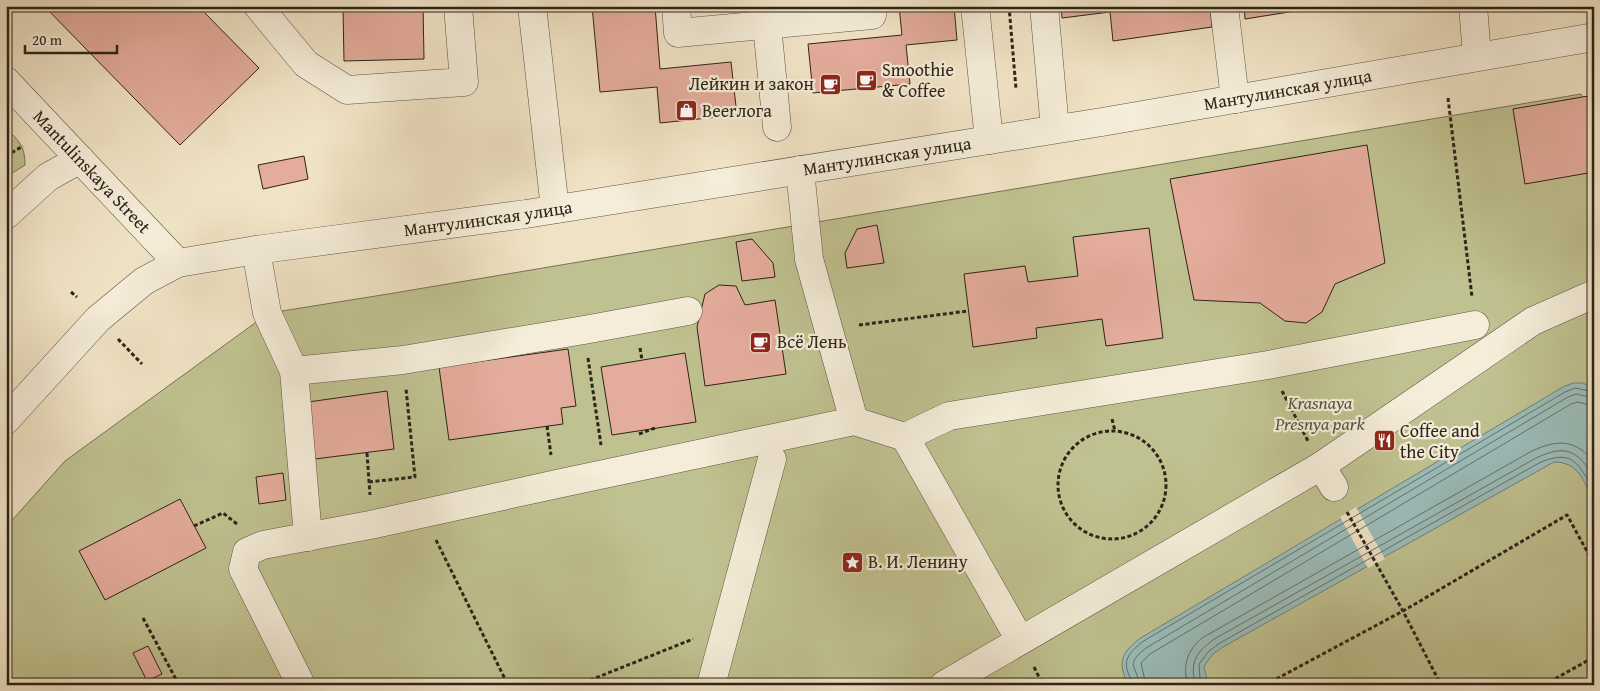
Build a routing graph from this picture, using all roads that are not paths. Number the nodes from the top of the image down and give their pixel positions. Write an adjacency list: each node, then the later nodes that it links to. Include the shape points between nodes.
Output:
1 (258, 6): 2 (street, via 306,64 346,90 464,82)
2 (458, 6)
3 (532, 6): 20 (street)
4 (676, 6): 10 (street, via 678,33)
5 (872, 6): 10 (street, via 872,14)
6 (975, 6): 17 (street)
7 (1044, 6): 16 (street)
8 (1224, 6): 14 (street)
9 (1473, 6): 12 (street)
10 (767, 25): 15 (street)
11 (1594, 37): 12 (street, Мантулинская улица)
12 (1477, 56): 14 (street, Мантулинская улица)
13 (6, 81): 18 (street, Mantulinskaya Street)
14 (1235, 99): 16 (street, Мантулинская улица)
15 (777, 127)
16 (1055, 129): 17 (street, Мантулинская улица)
17 (989, 140): 19 (street, Мантулинская улица)
18 (80, 159): 21 (street, via 48,177); 23 (street, Mantulinskaya Street)
19 (800, 170): 20 (street, Мантулинская улица); 29 (street, via 809,259)
20 (555, 209): 22 (street, Мантулинская улица)
21 (6, 215)
22 (256, 250): 23 (street, Мантулинская улица); 27 (street, via 267,313)
23 (178, 263): 28 (street, Мантулинская улица, via 144,281 98,319)
24 (1594, 294): 33 (street, via 1533,321 1328,476)
25 (688, 311): 27 (street, via 404,360)
26 (1475, 325): 30 (street, via 1268,365 949,416)
27 (294, 371): 32 (street)
28 (6, 420)
29 (854, 421): 30 (street); 31 (street)
30 (905, 437): 33 (street)
31 (765, 450): 32 (street, via 605,473); 35 (street)
32 (308, 537): 34 (street, via 263,545 247,552 243,569)
33 (1020, 640): 36 (street)
34 (300, 685)
35 (711, 685)
36 (944, 685)

